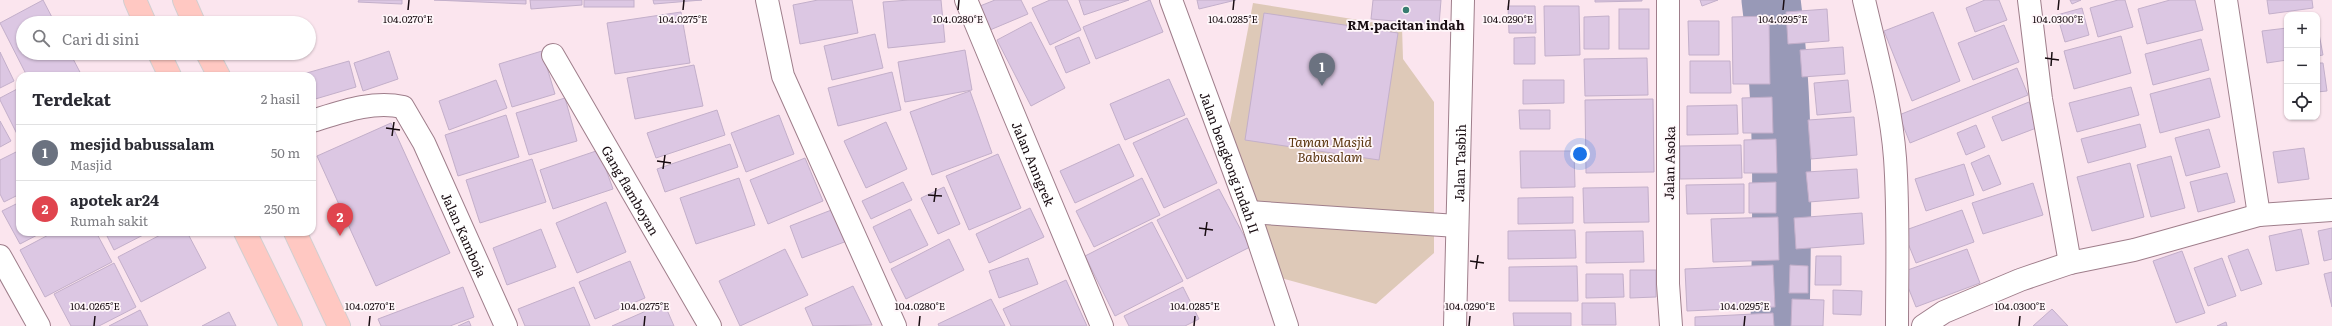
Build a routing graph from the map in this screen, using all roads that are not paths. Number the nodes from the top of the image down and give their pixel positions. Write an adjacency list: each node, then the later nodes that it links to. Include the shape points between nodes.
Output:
1 (135, 0): 11 (main road)
2 (184, 0): 12 (main road)
3 (767, 0): 32 (street, via 783,76)
4 (966, 0): 33 (street, Jalan Anngrek)
5 (1171, 0): 20 (street, Jalan bengkong indah II)
6 (1463, 0): 22 (street, Jalan Tasbih)
7 (1668, 0): 36 (street, Jalan Asoka, via 1668,284)
8 (1864, 0): 37 (street, via 1895,157 1898,233)
9 (2029, 0): 26 (street, via 2041,99)
10 (2226, 0): 21 (street)
11 (143, 16)
12 (191, 16)
13 (553, 54): 31 (street, Gang flamboyan)
14 (162, 60): 16 (main road)
15 (211, 60): 17 (main road)
16 (168, 72)
17 (217, 72)
18 (316, 120): 30 (street, Jalan Kamboja, via 386,103 403,107 424,143)
19 (2332, 210): 21 (street)
20 (1249, 212): 22 (street); 34 (street, Jalan bengkong indah II)
21 (2259, 215): 26 (street, via 2134,250)
22 (1458, 226): 35 (street, Jalan Tasbih)
23 (246, 236): 28 (main road)
24 (297, 236): 29 (main road)
25 (0, 256): 27 (street)
26 (2070, 263): 38 (street, via 2020,280 1944,312)
27 (39, 326)
28 (291, 326)
29 (339, 326)
30 (506, 326)
31 (710, 326)
32 (895, 326)
33 (1102, 326)
34 (1287, 326)
35 (1455, 326)
36 (1671, 326)
37 (1897, 326)
38 (1923, 326)

